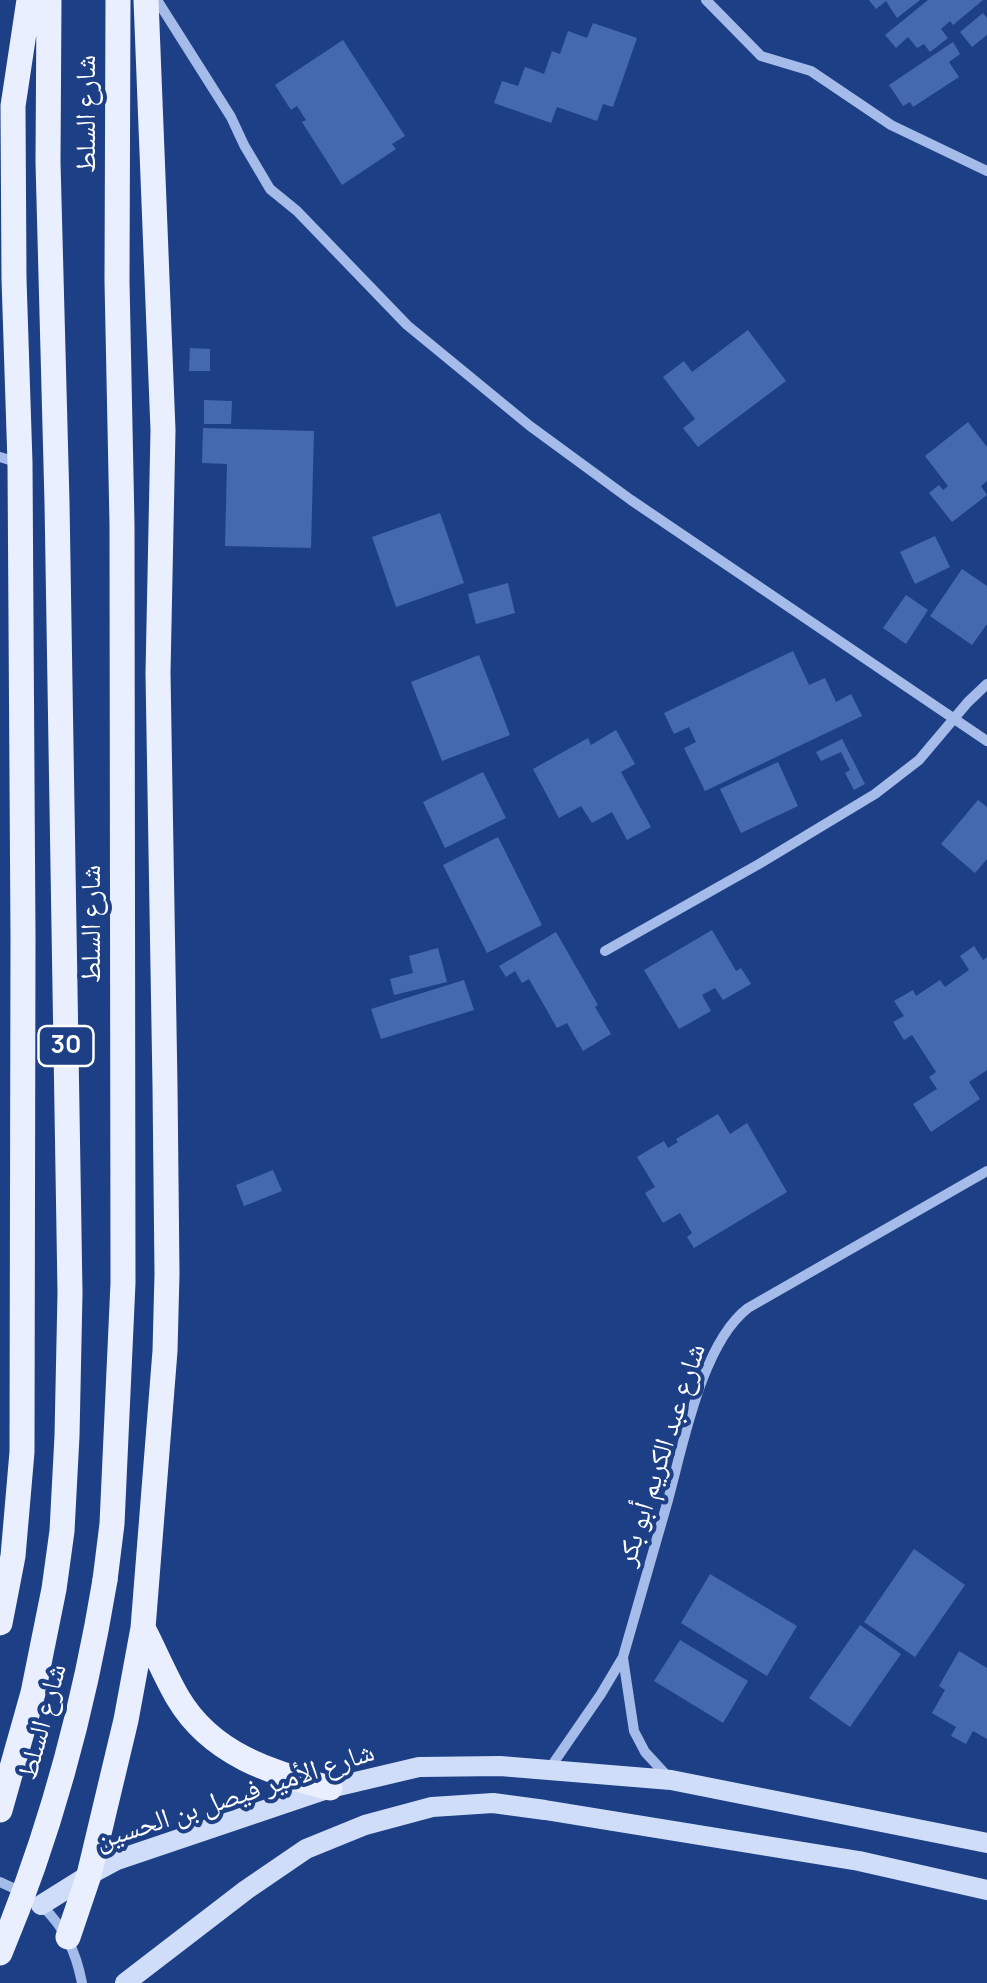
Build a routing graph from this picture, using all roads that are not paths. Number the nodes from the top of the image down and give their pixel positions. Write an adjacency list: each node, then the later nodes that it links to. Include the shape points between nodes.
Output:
1 (29, 0): 8 (main road, via 12,106)
2 (49, 0): 20 (main road, شارع السلط / 30, via 67,1450 44,1642)
3 (118, 0): 27 (main road, شارع السلط / 30, bridge, via 123,1283 112,1524 81,1700)
4 (146, 0): 15 (main road, via 163,430 158,674 167,1274)
5 (157, 0): 10 (street, via 270,189 407,326 631,500)
6 (706, 0): 7 (street, via 761,56 811,71 891,125)
7 (987, 172)
8 (10, 460): 14 (main road, via 23,917 22,1452)
9 (987, 684): 10 (street)
10 (953, 718): 11 (street); 12 (street, via 919,760 875,794)
11 (987, 741)
12 (604, 951)
13 (987, 1171): 16 (street, شارع عبد الكريم أبو بكر, via 748,1308 728,1328 696,1401)
14 (0, 1623)
15 (143, 1628): 19 (main road, via 179,1700 231,1752); 22 (main road)
16 (623, 1657): 17 (street, شارع عبد الكريم أبو بكر); 18 (street, شارع عبد الكريم أبو بكر, via 634,1731)
17 (550, 1768): 18 (street, شارع الأمير فيصل بن الحسين); 19 (street, شارع الأمير فيصل بن الحسين, via 419,1767)
18 (671, 1780): 21 (street, شارع الأمير فيصل بن الحسين)
19 (330, 1788): 22 (street, شارع الأمير فيصل بن الحسين)
20 (0, 1810)
21 (987, 1844)
22 (88, 1875): 25 (street, شارع الأمير فيصل بن الحسين); 26 (main road)
23 (0, 1882): 25 (street)
24 (987, 1890): 29 (street, via 859,1861 545,1810 494,1803 432,1807 306,1849)
25 (41, 1905): 26 (street)
26 (68, 1937): 28 (street)
27 (0, 1953)
28 (82, 1983)
29 (125, 1983)

